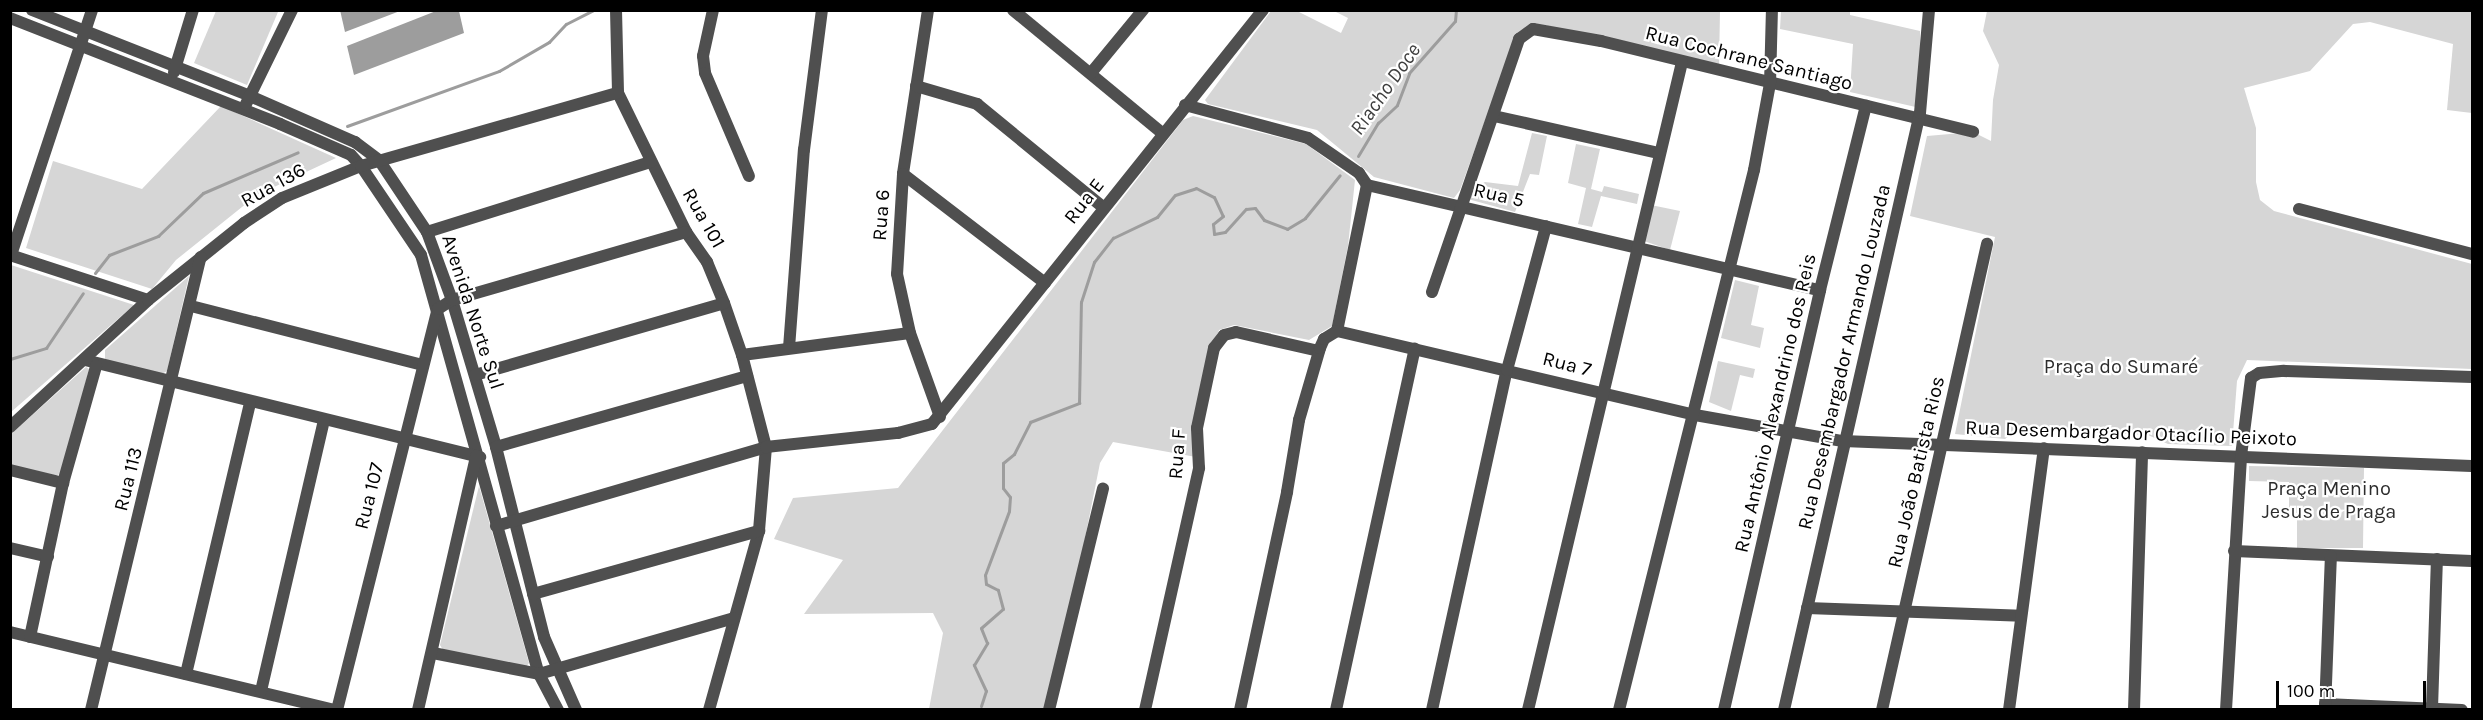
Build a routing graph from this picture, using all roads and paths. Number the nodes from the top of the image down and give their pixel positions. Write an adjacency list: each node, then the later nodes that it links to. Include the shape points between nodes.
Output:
1 (32, 10): 15 (street, Avenida Norte Sul)
2 (92, 10): 15 (street)
3 (193, 10): 18 (street)
4 (292, 10): 24 (street)
5 (616, 10): 23 (street, Rua 101)
6 (713, 10): 37 (street, via 704,56 705,74)
7 (822, 10): 61 (street, via 804,150)
8 (928, 10): 22 (street, Rua 6)
9 (1143, 10): 19 (street)
10 (1263, 10): 25 (street, Rua E)
11 (1772, 10): 21 (street)
12 (1929, 10): 29 (street, Rua Desembargador Armando Louzada)
13 (1019, 12): 19 (street)
14 (10, 18): 16 (street, Avenida Norte Sul)
15 (85, 31): 16 (street); 18 (street, Avenida Norte Sul)
16 (80, 44): 20 (street, Avenida Norte Sul); 47 (street)
17 (1682, 62): 21 (street, Rua Cochrane Santiago); 28 (street, Rua Cochrane Santiago, via 1533,29 1519,39); 32 (street)
18 (175, 67): 20 (street); 24 (street, Avenida Norte Sul)
19 (1090, 73): 31 (street)
20 (170, 82): 27 (street, Avenida Norte Sul)
21 (1770, 84): 26 (street, Rua Cochrane Santiago); 50 (street)
22 (915, 86): 36 (street, Rua 6); 40 (street, via 977,104)
23 (618, 93): 33 (street, Rua 136); 34 (street, Rua 101)
24 (250, 96): 27 (street); 33 (street, Avenida Norte Sul, via 355,142)
25 (1185, 105): 31 (street, Rua E); 38 (street, via 1308,138 1359,172)
26 (1866, 106): 29 (street, Rua Cochrane Santiago); 52 (street, Rua Antônio Alexandrino dos Reis)
27 (243, 110): 35 (street, Avenida Norte Sul, via 351,155)
28 (1494, 116): 32 (street); 39 (street)
29 (1918, 119): 30 (street, Rua Cochrane Santiago); 82 (street, Rua Desembargador Armando Louzada)
30 (1973, 132)
31 (1162, 133): 40 (street, Rua E)
32 (1658, 153): 46 (street)
33 (379, 160): 35 (street, Rua 136); 43 (street, Avenida Norte Sul)
34 (651, 162): 43 (street); 44 (street, Rua 101)
35 (361, 166): 49 (street, Rua 136, via 282,198); 58 (street, Avenida Norte Sul, via 422,255)
36 (903, 174): 51 (street); 60 (street, Rua 6, via 897,274)
37 (749, 176)
38 (1367, 185): 39 (street, Rua 5); 59 (street)
39 (1461, 206): 42 (street, Rua 5); 53 (street)
40 (1104, 207): 51 (street, Rua E)
41 (2299, 209): 48 (street)
42 (1546, 226): 46 (street, Rua 5); 67 (street)
43 (427, 232): 55 (street, Avenida Norte Sul)
44 (686, 232): 55 (street); 56 (street, Rua 101, via 707,262)
45 (1987, 244): 83 (street, Rua João Batista Rios)
46 (1636, 249): 50 (street, Rua 5); 72 (street)
47 (11, 255): 54 (street)
48 (2472, 255)
49 (201, 257): 54 (street, Rua 136); 57 (street, Rua 113)
50 (1730, 270): 52 (street, Rua 5); 76 (street)
51 (1045, 283): 77 (street, Rua E)
52 (1820, 290): 80 (street, Rua Antônio Alexandrino dos Reis)
53 (1431, 292)
54 (147, 300): 65 (street, Rua 136)
55 (452, 300): 58 (street); 68 (street, Avenida Norte Sul)
56 (724, 303): 64 (street, Rua 101); 68 (street)
57 (191, 306): 66 (street); 71 (street, Rua 113)
58 (438, 309): 66 (street, Rua 107); 75 (street, Avenida Norte Sul)
59 (1337, 331): 62 (street, Rua 7); 63 (street, via 1324,339)
60 (910, 333): 61 (street); 77 (street, Rua 6)
61 (789, 348): 64 (street)
62 (1415, 349): 67 (street, Rua 7); 127 (street)
63 (1319, 351): 125 (street, Rua F, via 1236,332 1224,335 1214,348 1197,428 1199,468); 126 (street, via 1299,420 1285,504)
64 (742, 355): 69 (street, Rua 101)
65 (91, 363): 71 (street); 79 (street, Rua 136); 92 (street)
66 (422, 365): 81 (street, Rua 107)
67 (1506, 370): 72 (street, Rua 7); 128 (street)
68 (475, 375): 74 (street, Avenida Norte Sul)
69 (747, 376): 84 (street); 85 (street, Rua 101)
70 (2472, 377): 88 (street, via 2259,373 2250,381)
71 (171, 384): 73 (street); 111 (street, Rua 113)
72 (1601, 393): 76 (street, Rua 7); 129 (street)
73 (250, 403): 78 (street); 113 (street)
74 (484, 411): 75 (street); 84 (street, Avenida Norte Sul)
75 (466, 415): 89 (street, Avenida Norte Sul)
76 (1695, 415): 80 (street, Rua 7); 130 (street)
77 (940, 417): 85 (street, via 921,429 898,433)
78 (324, 421): 81 (street); 115 (street)
79 (10, 427)
80 (1788, 434): 82 (street, Rua Desembargador Otacílio Peixoto); 131 (street, Rua Antônio Alexandrino dos Reis)
81 (402, 439): 89 (street); 119 (street, Rua 107)
82 (1844, 441): 83 (street, Rua Desembargador Otacílio Peixoto); 104 (street, Rua Desembargador Armando Louzada)
83 (1941, 445): 86 (street, Rua Desembargador Otacílio Peixoto); 105 (street, Rua João Batista Rios)
84 (496, 447): 94 (street, Avenida Norte Sul)
85 (766, 447): 94 (street); 96 (street, Rua 101)
86 (2044, 448): 87 (street, Rua Desembargador Otacílio Peixoto); 106 (street)
87 (2142, 452): 88 (street, Rua Desembargador Otacílio Peixoto); 135 (street)
88 (2241, 456): 90 (street, Rua Desembargador Otacílio Peixoto); 98 (street)
89 (478, 457): 95 (street, Avenida Norte Sul); 110 (street)
90 (2472, 466)
91 (10, 470): 92 (street)
92 (63, 483): 100 (street)
93 (1103, 488): 124 (street)
94 (515, 522): 95 (street); 103 (street, Avenida Norte Sul)
95 (496, 526): 114 (street, Avenida Norte Sul)
96 (759, 531): 103 (street); 107 (street, Rua 101)
97 (10, 548): 100 (street)
98 (2234, 551): 99 (street); 136 (street)
99 (2331, 556): 101 (street); 116 (street)
100 (48, 557): 109 (street)
101 (2437, 559): 102 (street); 117 (street)
102 (2472, 561)
103 (533, 594): 112 (street, Avenida Norte Sul)
104 (1807, 608): 105 (street); 132 (street, Rua Desembargador Armando Louzada)
105 (1904, 611): 106 (street); 133 (street, Rua João Batista Rios)
106 (2022, 616): 134 (street)
107 (734, 618): 112 (street); 123 (street, Rua 101)
108 (10, 632): 109 (street)
109 (30, 637): 111 (street)
110 (433, 653): 114 (street); 120 (street)
111 (104, 654): 113 (street); 118 (street, Rua 113)
112 (555, 668): 114 (street); 122 (street, Avenida Norte Sul)
113 (186, 674): 115 (street)
114 (539, 674): 121 (street, Avenida Norte Sul)
115 (261, 691): 119 (street)
116 (2325, 707): 117 (street)
117 (2432, 708): 137 (street)
118 (91, 710)
119 (336, 710)
120 (418, 710)
121 (558, 710)
122 (576, 710)
123 (709, 710)
124 (1049, 710)
125 (1145, 710)
126 (1240, 710)
127 (1336, 710)
128 (1432, 710)
129 (1528, 710)
130 (1619, 710)
131 (1724, 710)
132 (1784, 710)
133 (1881, 710)
134 (2009, 710)
135 (2134, 710)
136 (2226, 710)
137 (2462, 710)

